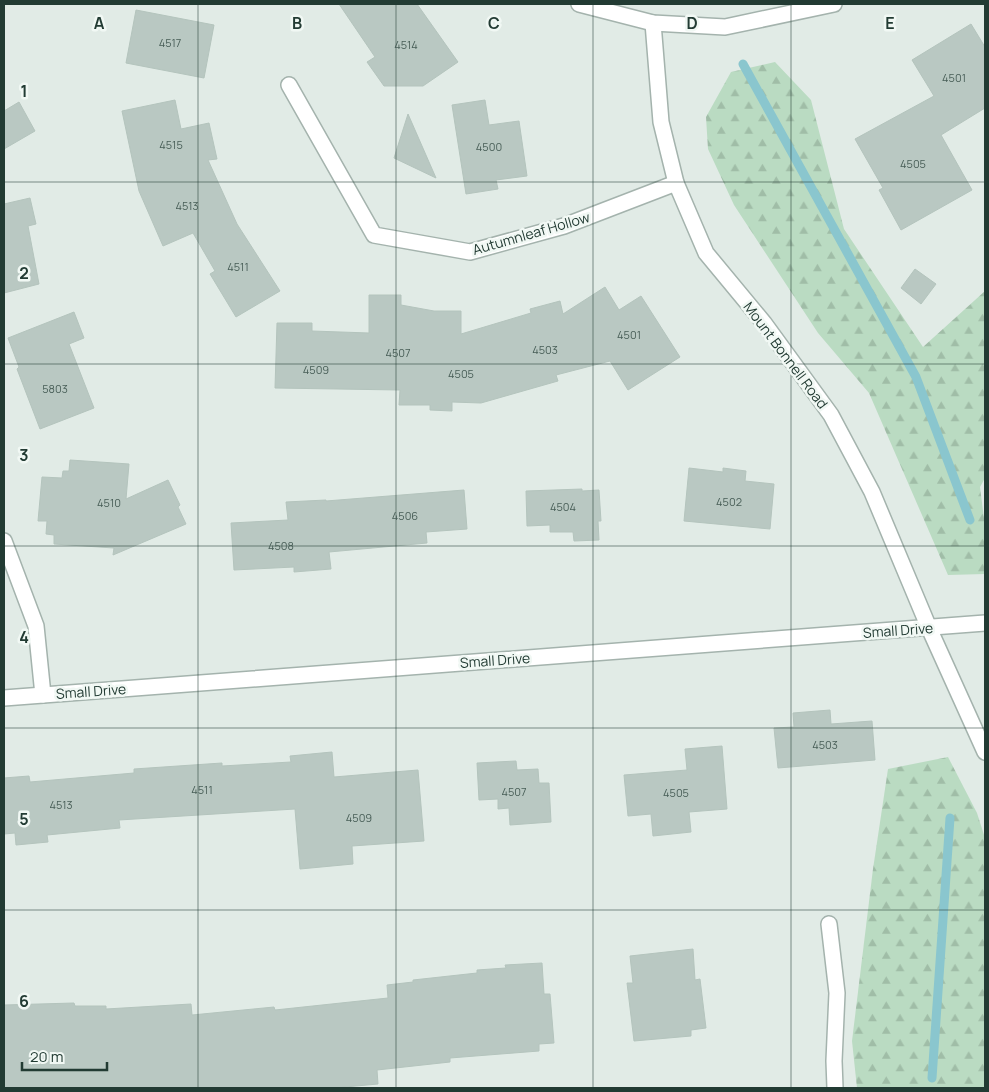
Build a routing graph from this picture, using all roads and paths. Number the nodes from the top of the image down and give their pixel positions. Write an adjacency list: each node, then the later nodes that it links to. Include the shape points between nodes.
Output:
1 (579, 4): 3 (street)
2 (834, 4): 3 (street, via 726,27)
3 (653, 23): 5 (street, Mount Bonnell Road, via 661,122)
4 (289, 85): 5 (street, Autumnleaf Hollow, via 374,235 470,252 564,226)
5 (676, 182): 8 (street, Mount Bonnell Road, via 706,253 764,323 831,415 872,492)
6 (4, 541): 9 (street, via 36,626)
7 (985, 623): 8 (street, Small Drive)
8 (929, 628): 9 (street, Small Drive); 11 (street, Mount Bonnell Road)
9 (43, 694): 10 (street, Small Drive)
10 (4, 698)
11 (985, 752)
12 (829, 924): 13 (street, via 837,993)
13 (835, 1088)

